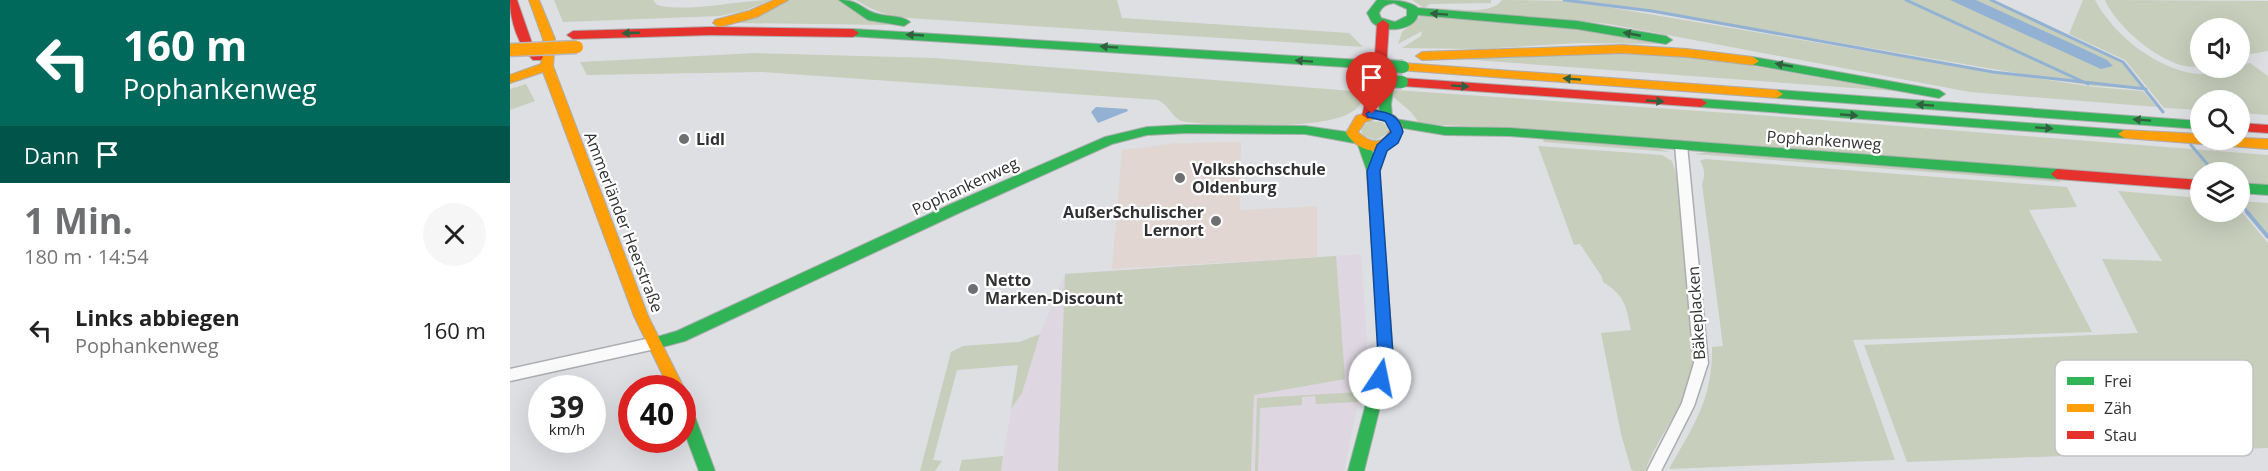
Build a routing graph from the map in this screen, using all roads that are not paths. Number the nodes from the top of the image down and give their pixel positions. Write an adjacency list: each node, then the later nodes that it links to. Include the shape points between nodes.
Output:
1 (512, 0): 18 (main road, Ammerländer Heerstraße, via 528,48)
2 (534, 0): 18 (main road, Ammerländer Heerstraße, via 549,39)
3 (783, 0): 10 (main road, via 732,20)
4 (844, 0): 7 (main road, via 857,11 877,19)
5 (1395, 0): 6 (main road, via 1409,4); 8 (main road, via 1379,4 1374,10 1374,17)
6 (1414, 11): 9 (main road, via 1410,21); 15 (main road, one-way to 6, via 1595,27)
7 (926, 23)
8 (1383, 24): 9 (main road); 23 (main road, via 1376,86)
9 (1399, 26): 29 (main road, via 1385,104)
10 (654, 32): 13 (main road, one-way to 13); 16 (main road, one-way to 10, via 893,34)
11 (1105, 34): 16 (main road)
12 (510, 38): 13 (main road)
13 (575, 41): 14 (main road, bridge); 19 (main road, via 990,52)
14 (510, 50)
15 (1730, 56): 17 (main road, via 1604,48); 22 (main road, one-way to 15)
16 (1363, 58): 17 (main road, bridge)
17 (1403, 61): 22 (main road, one-way to 17)
18 (547, 66): 21 (main road); 39 (main road, Ammerländer Heerstraße, via 641,316)
19 (1316, 75)
20 (1355, 78): 30 (main road, one-way to 30, bridge)
21 (510, 79)
22 (2046, 113): 25 (main road, one-way to 22)
23 (1368, 115): 24 (main road, Pophankenweg); 29 (main road, Pophankenweg)
24 (1354, 123): 28 (main road, Pophankenweg); 31 (main road, via 1352,131)
25 (2190, 123)
26 (2250, 128): 27 (main road)
27 (2268, 129)
28 (1305, 130): 31 (main road, Pophankenweg); 39 (main road, Pophankenweg, via 1166,129 1109,140 680,337)
29 (1390, 131): 31 (main road, Pophankenweg); 34 (main road, Pophankenweg, via 1510,132); 35 (main road)
30 (2190, 138)
31 (1359, 141): 35 (main road)
32 (2250, 143): 33 (main road)
33 (2268, 144)
34 (1681, 146): 36 (main road, Pophankenweg); 45 (street, Bäkeplacken, via 1701,363 1694,395)
35 (1373, 171): 44 (main road, via 1386,355)
36 (2190, 184)
37 (2250, 189): 38 (main road)
38 (2268, 190)
39 (655, 343): 40 (street); 41 (main road, Ammerländer Heerstraße)
40 (510, 375)
41 (670, 375)
42 (696, 441): 43 (main road)
43 (707, 471)
44 (1356, 471)
45 (1654, 471)

